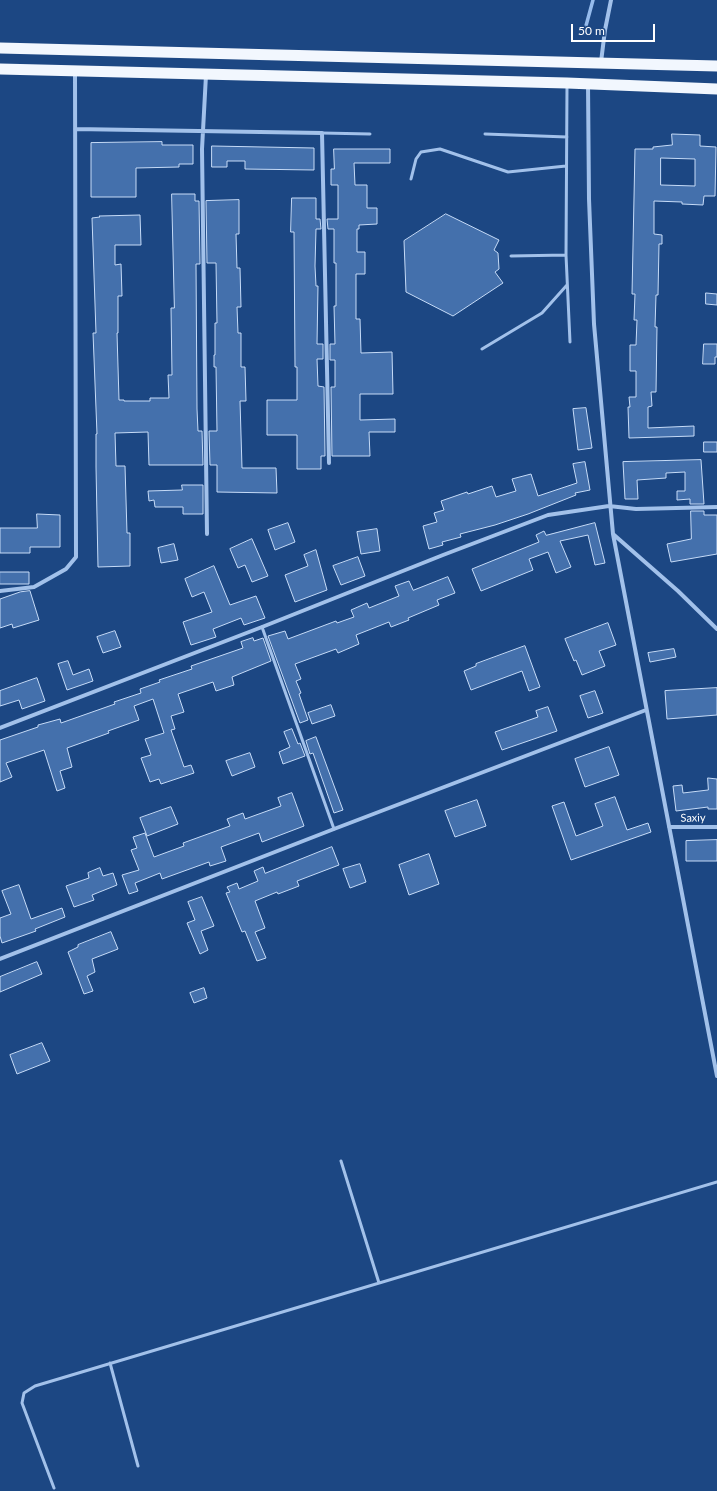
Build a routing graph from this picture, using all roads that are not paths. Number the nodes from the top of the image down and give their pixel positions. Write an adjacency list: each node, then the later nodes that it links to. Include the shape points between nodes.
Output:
1 (612, 0): 3 (street)
2 (0, 48): 3 (highway)
3 (601, 63): 4 (highway)
4 (717, 66)
5 (0, 70): 6 (highway)
6 (74, 71): 7 (highway); 11 (street)
7 (206, 75): 8 (highway); 12 (street)
8 (567, 83): 9 (highway); 16 (lane)
9 (588, 84): 10 (highway); 25 (street, via 594,324)
10 (717, 89)
11 (75, 129): 12 (street); 29 (street, via 76,557 66,569 34,587)
12 (204, 130): 13 (street); 27 (street, via 202,149)
13 (322, 133): 14 (lane); 24 (street)
14 (370, 134)
15 (485, 134): 16 (lane)
16 (566, 137): 17 (lane)
17 (566, 166): 18 (lane, via 508,172 440,149 421,152 416,159); 19 (lane)
18 (411, 179)
19 (566, 255): 20 (lane); 21 (lane)
20 (511, 256)
21 (567, 285): 22 (lane); 23 (lane, via 542,313)
22 (570, 342)
23 (482, 349)
24 (330, 463)
25 (609, 506): 26 (street, via 636,509); 28 (street); 30 (street, via 548,515)
26 (717, 507)
27 (207, 534)
28 (613, 534): 31 (street); 32 (street)
29 (0, 591)
30 (262, 627): 33 (street); 36 (lane)
31 (717, 629)
32 (646, 710): 34 (street); 36 (street)
33 (0, 728)
34 (669, 827): 35 (street, Saxiy); 38 (street)
35 (717, 827)
36 (334, 829): 37 (street)
37 (0, 959)
38 (717, 1076)
39 (341, 1161): 41 (lane)
40 (717, 1182): 41 (lane)
41 (379, 1283): 42 (lane)
42 (110, 1363): 43 (lane); 44 (lane, via 35,1386 24,1393 22,1403)
43 (138, 1466)
44 (54, 1488)

